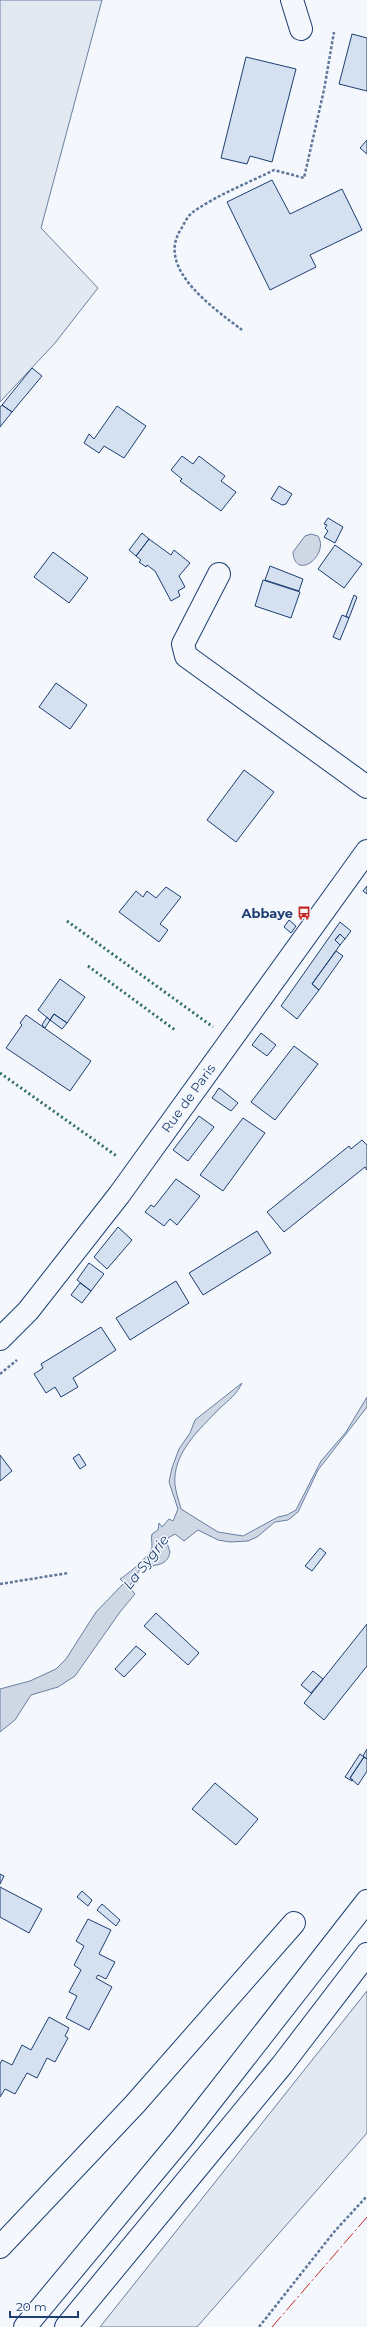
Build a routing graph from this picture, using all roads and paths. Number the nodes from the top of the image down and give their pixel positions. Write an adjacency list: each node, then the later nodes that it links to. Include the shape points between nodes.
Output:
1 (292, 0): 2 (main road)
2 (301, 29)
3 (334, 32): 4 (path, via 304,178 274,170 192,212 177,235 173,252 196,293)
4 (242, 330)
5 (219, 574): 6 (main road, via 183,644 186,656)
6 (367, 788)
7 (367, 851): 8 (main road, Rue de Paris, via 119,1195 28,1311)
8 (3, 1332)
9 (17, 1360): 10 (path)
10 (0, 1374)
11 (68, 1573): 12 (path)
12 (0, 1584)
13 (367, 1901): 18 (main road, via 182,2138)
14 (294, 1923): 17 (main road, via 135,2104)
15 (367, 1954): 19 (main road, via 282,2065)
16 (367, 2196): 20 (path, via 334,2232)
17 (0, 2247)
18 (25, 2327)
19 (66, 2327)
20 (259, 2327)

